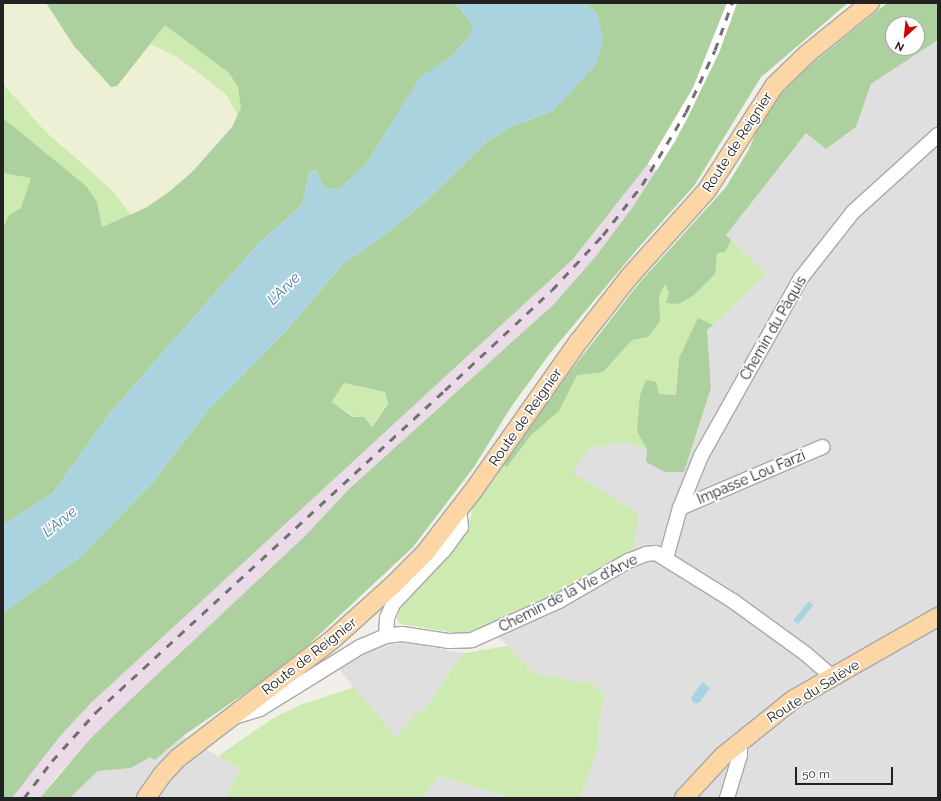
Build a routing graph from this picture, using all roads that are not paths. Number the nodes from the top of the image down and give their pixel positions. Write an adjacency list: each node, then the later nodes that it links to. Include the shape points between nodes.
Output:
1 (870, 3): 5 (main road, Route de Reignier, via 807,54 774,86 707,190 634,272 579,341)
2 (937, 138): 4 (street, Chemin du Pâquis, via 853,212 814,260 710,438)
3 (822, 447): 4 (street, Impasse Lou Farzi)
4 (680, 508): 6 (street, Chemin du Pâquis)
5 (459, 510): 8 (street, via 461,527 444,550 393,604 387,618); 10 (main road, Route de Reignier, via 424,553 371,606 307,661)
6 (666, 558): 8 (street, Chemin de la Vie d'Arve, via 656,553 628,561 559,601 472,640 449,641 402,634); 9 (street, Chemin de la Vie d'Arve, via 806,654)
7 (938, 617): 9 (main road, Route du Salève)
8 (386, 636): 10 (street, Chemin de la Vie d'Arve, via 360,647 260,709)
9 (832, 677): 11 (main road, Route du Salève, via 794,699)
10 (227, 720): 12 (main road, Route de Reignier, via 178,758)
11 (740, 741): 13 (main road, Route du Salève, via 707,771); 14 (street, via 740,755)
12 (154, 795)
13 (684, 798)
14 (727, 798)

